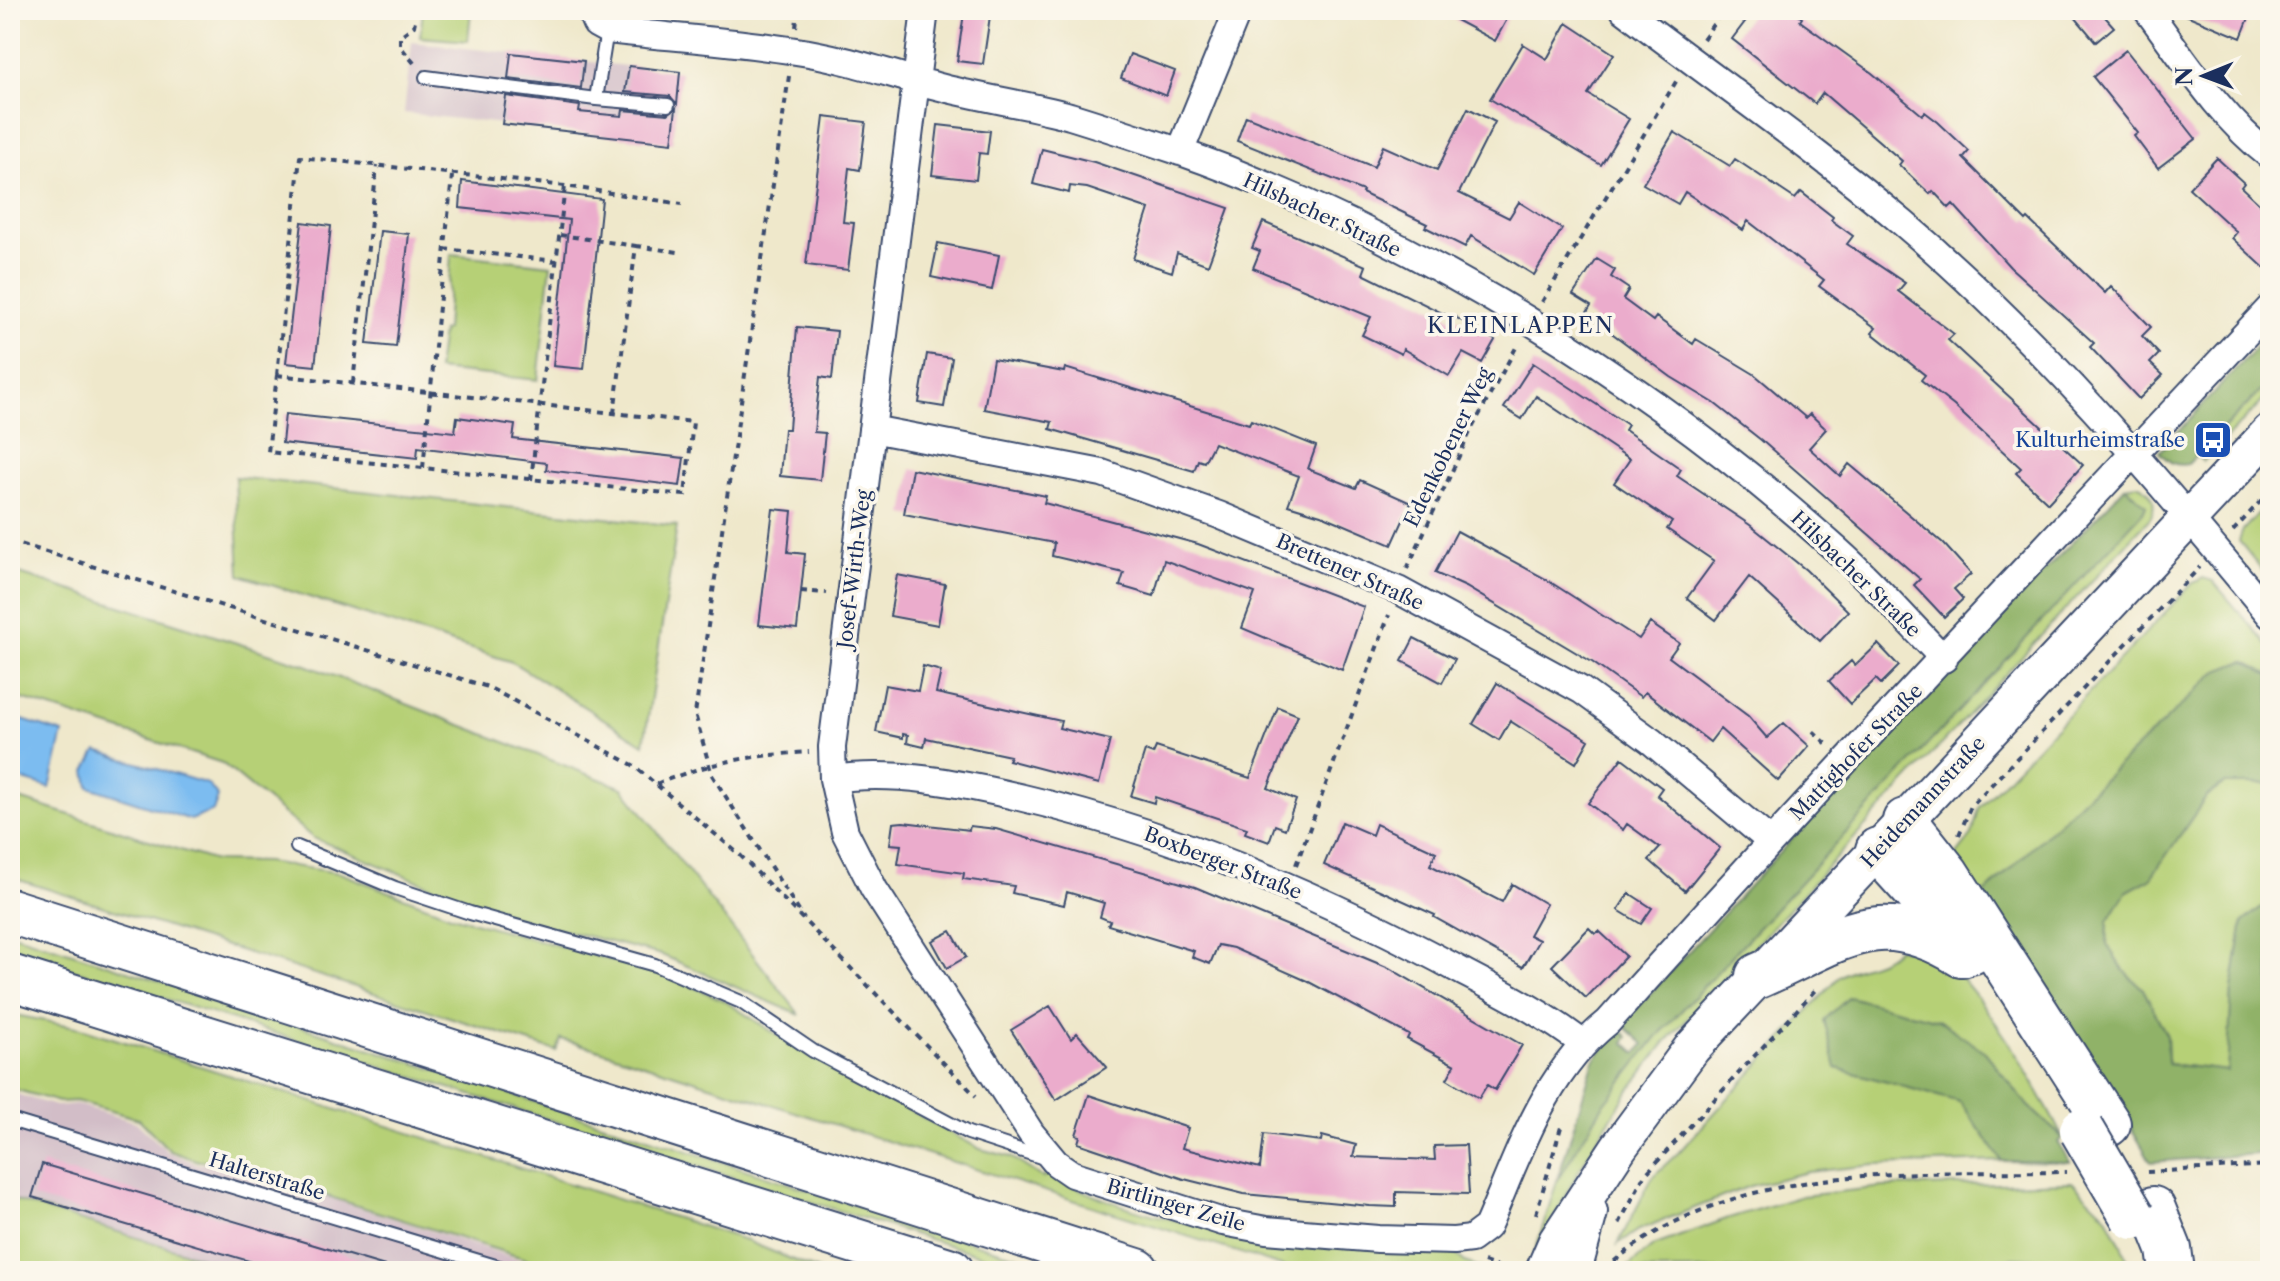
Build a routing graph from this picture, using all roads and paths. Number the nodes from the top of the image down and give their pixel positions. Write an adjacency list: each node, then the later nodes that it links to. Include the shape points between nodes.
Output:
1 (417, 10): 10 (path, via 414,26 400,36 400,46)
2 (925, 10): 11 (street, Josef-Wirth-Weg)
3 (1238, 10): 14 (street)
4 (1624, 10): 9 (street)
5 (1723, 10): 9 (path, Edenkobener Weg)
6 (2147, 10): 15 (street, via 2218,105)
7 (599, 20): 8 (street, Hilsbacher Straße); 12 (lane)
8 (793, 50): 11 (street, Hilsbacher Straße); 45 (path, via 695,714)
9 (1690, 60): 26 (path, Edenkobener Weg); 34 (street, via 1903,223 2012,325)
10 (426, 77): 12 (lane)
11 (916, 80): 14 (street, Hilsbacher Straße, via 1068,116); 32 (street, Josef-Wirth-Weg)
12 (596, 99): 13 (lane)
13 (668, 105)
14 (1180, 152): 26 (street, Hilsbacher Straße, via 1384,241)
15 (2270, 156)
16 (377, 166): 17 (path); 27 (path, via 300,157); 28 (path)
17 (452, 175): 18 (path); 22 (path)
18 (565, 186): 19 (path); 20 (path)
19 (682, 204)
20 (560, 235): 21 (path); 24 (path)
21 (636, 246): 23 (path); 31 (path)
22 (444, 249): 24 (path); 29 (path)
23 (678, 252)
24 (557, 261): 30 (path)
25 (2270, 308): 34 (street, Mattighofer Straße)
26 (1531, 321): 39 (path, Edenkobener Weg, via 1471,430); 43 (street, Hilsbacher Straße, via 1624,382 1772,496 1840,552)
27 (277, 375): 28 (path); 35 (path, via 268,452)
28 (353, 383): 29 (path)
29 (428, 392): 30 (path); 35 (path)
30 (541, 405): 31 (path); 36 (path)
31 (614, 413): 36 (path, via 693,422 685,495)
32 (872, 429): 39 (street, Brettener Straße, via 1102,473); 46 (street, Josef-Wirth-Weg, via 832,747)
33 (2270, 432): 37 (main road, Heidemannstraße)
34 (2133, 454): 37 (street); 43 (street, Mattighofer Straße)
35 (423, 468): 36 (path)
36 (531, 480)
37 (2190, 516): 42 (street); 48 (main road, Heidemannstraße)
38 (10, 541): 47 (path, via 488,687 633,765)
39 (1398, 590): 49 (street, Brettener Straße, via 1581,690); 51 (path, Edenkobener Weg)
40 (801, 591): 41 (path)
41 (830, 594)
42 (2270, 615)
43 (1944, 659): 49 (street, Mattighofer Straße)
44 (812, 752): 45 (path)
45 (708, 764): 47 (path); 53 (path)
46 (833, 779): 51 (street, Boxberger Straße, via 875,775 924,780 1065,807); 58 (street, Josef-Wirth-Weg, via 845,832 874,889)
47 (656, 784): 53 (path, via 740,855)
48 (1892, 836): 54 (highway); 55 (main road, Heidemannstraße); 61 (highway, via 1947,874)
49 (1770, 841): 57 (street, Mattighofer Straße, via 1608,1022)
50 (297, 847): 62 (lane, via 470,913 655,965 741,1002 813,1051 968,1133)
51 (1288, 886): 57 (street, Boxberger Straße, via 1421,949)
52 (10, 911): 74 (highway)
53 (811, 929): 58 (path, via 979,1100)
54 (1981, 967): 55 (highway, via 1941,942 1891,926 1862,930); 61 (highway)
55 (1758, 976): 65 (main road, Heidemannstraße, via 1652,1098)
56 (10, 977): 67 (highway)
57 (1582, 1043): 69 (street, Mattighofer Straße, via 1545,1098)
58 (1000, 1086): 62 (street, Birtlinger Zeile)
59 (10, 1120): 71 (lane, Halterstraße)
60 (1563, 1122): 68 (path)
61 (2095, 1127): 66 (highway)
62 (1056, 1163): 69 (street, Birtlinger Zeile, via 1072,1174 1161,1203 1266,1230 1454,1241 1471,1239)
63 (2270, 1165): 66 (path)
64 (2071, 1172): 78 (path, via 1865,1174 1736,1196 1634,1244)
65 (1595, 1187): 76 (main road, Heidemannstraße, via 1557,1241); 77 (main road, Heidemannstraße)
66 (2142, 1199): 79 (highway); 80 (highway, via 2169,1249)
67 (783, 1219): 72 (highway); 73 (highway)
68 (1533, 1226)
69 (1487, 1227)
70 (1473, 1258): 75 (path)
71 (512, 1271)
72 (865, 1271)
73 (951, 1271)
74 (1137, 1271)
75 (1511, 1271)
76 (1544, 1271)
77 (1573, 1271)
78 (1603, 1271)
79 (2155, 1271)
80 (2172, 1271)

